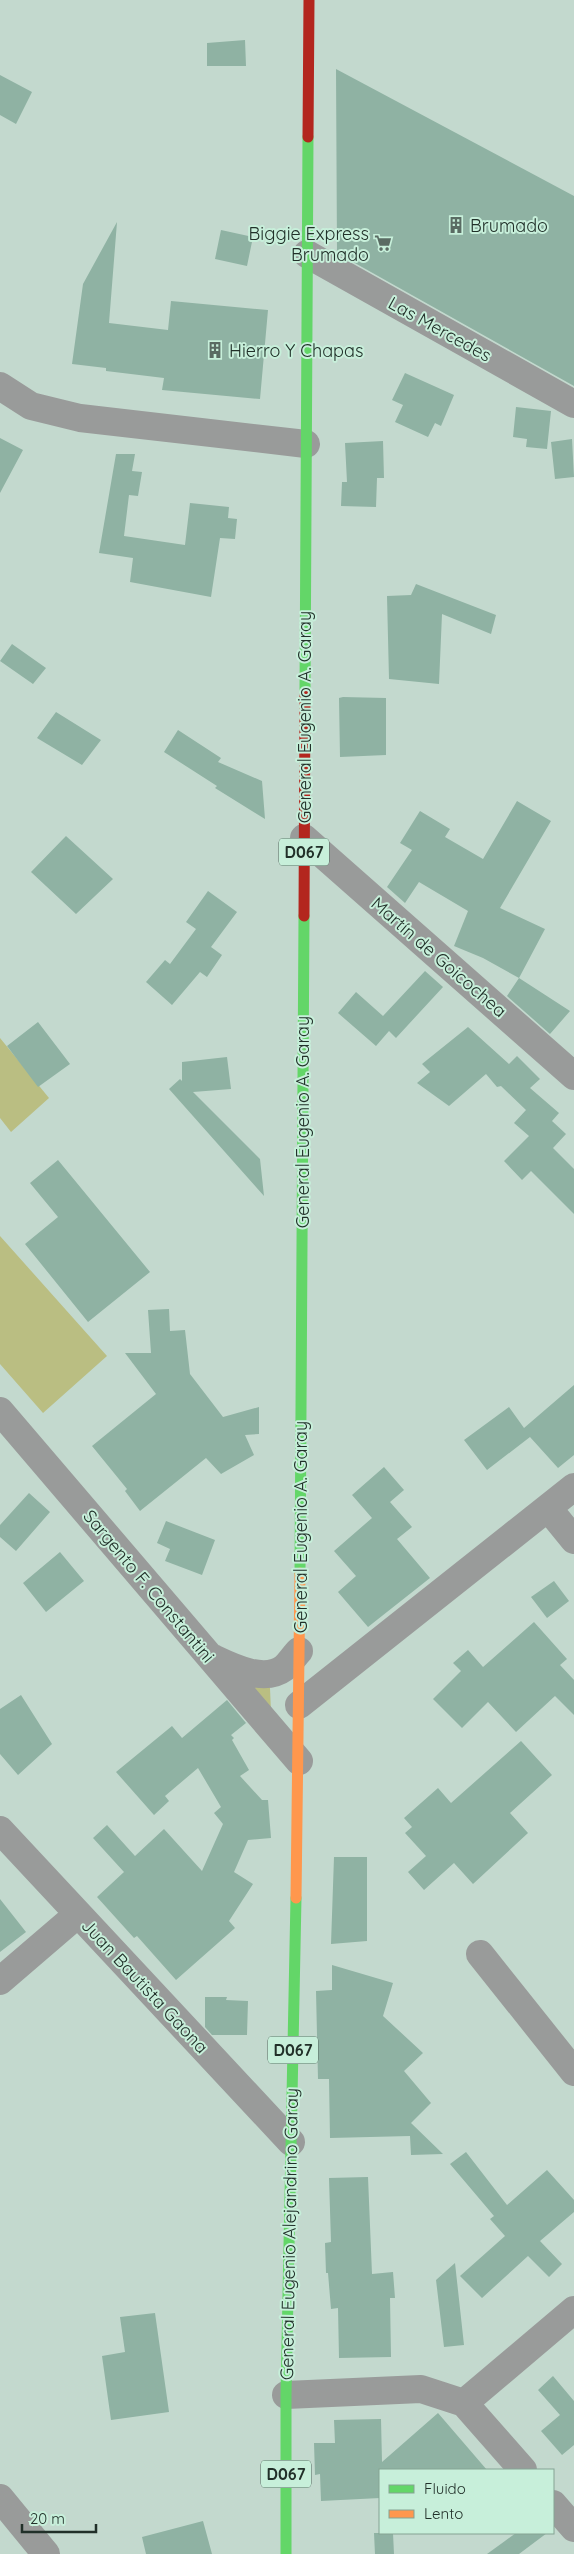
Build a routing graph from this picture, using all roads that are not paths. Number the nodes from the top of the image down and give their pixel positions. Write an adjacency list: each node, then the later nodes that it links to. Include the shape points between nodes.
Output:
1 (309, 0): 2 (main road, General Eugenio A. Garay / D067)
2 (307, 254): 4 (street, Las Mercedes); 5 (main road, General Eugenio A. Garay / D067)
3 (0, 386): 5 (street, via 30,406 80,418)
4 (574, 404)
5 (306, 444): 6 (main road, General Eugenio A. Garay / D067)
6 (304, 838): 7 (street, Martín de Goicochea); 12 (main road, General Eugenio A. Garay / D067)
7 (573, 1072)
8 (0, 1411): 13 (street, Sargento F. Constantini)
9 (574, 1486): 10 (street)
10 (548, 1508): 11 (street); 14 (street)
11 (574, 1540)
12 (299, 1651): 13 (street, via 283,1669 273,1673 255,1673); 14 (main road, General Eugenio A. Garay / D067)
13 (210, 1657): 15 (street, Sargento F. Constantini)
14 (299, 1705): 15 (main road, General Eugenio Alejandrino Garay / D067)
15 (299, 1761): 21 (main road, General Eugenio Alejandrino Garay / D067)
16 (0, 1830): 17 (street, Juan Bautista Gaona)
17 (78, 1914): 19 (street); 21 (street, Juan Bautista Gaona)
18 (480, 1954): 20 (street)
19 (0, 1981)
20 (574, 2072)
21 (291, 2142): 23 (main road, General Eugenio Alejandrino Garay / D067)
22 (574, 2310): 24 (street)
23 (286, 2395): 24 (street, via 421,2389); 30 (main road, General Eugenio Alejandrino Garay / D067)
24 (464, 2403): 25 (street)
25 (522, 2469)
26 (0, 2498): 29 (street)
27 (554, 2505): 28 (street)
28 (574, 2528)
29 (46, 2554)
30 (286, 2554)

